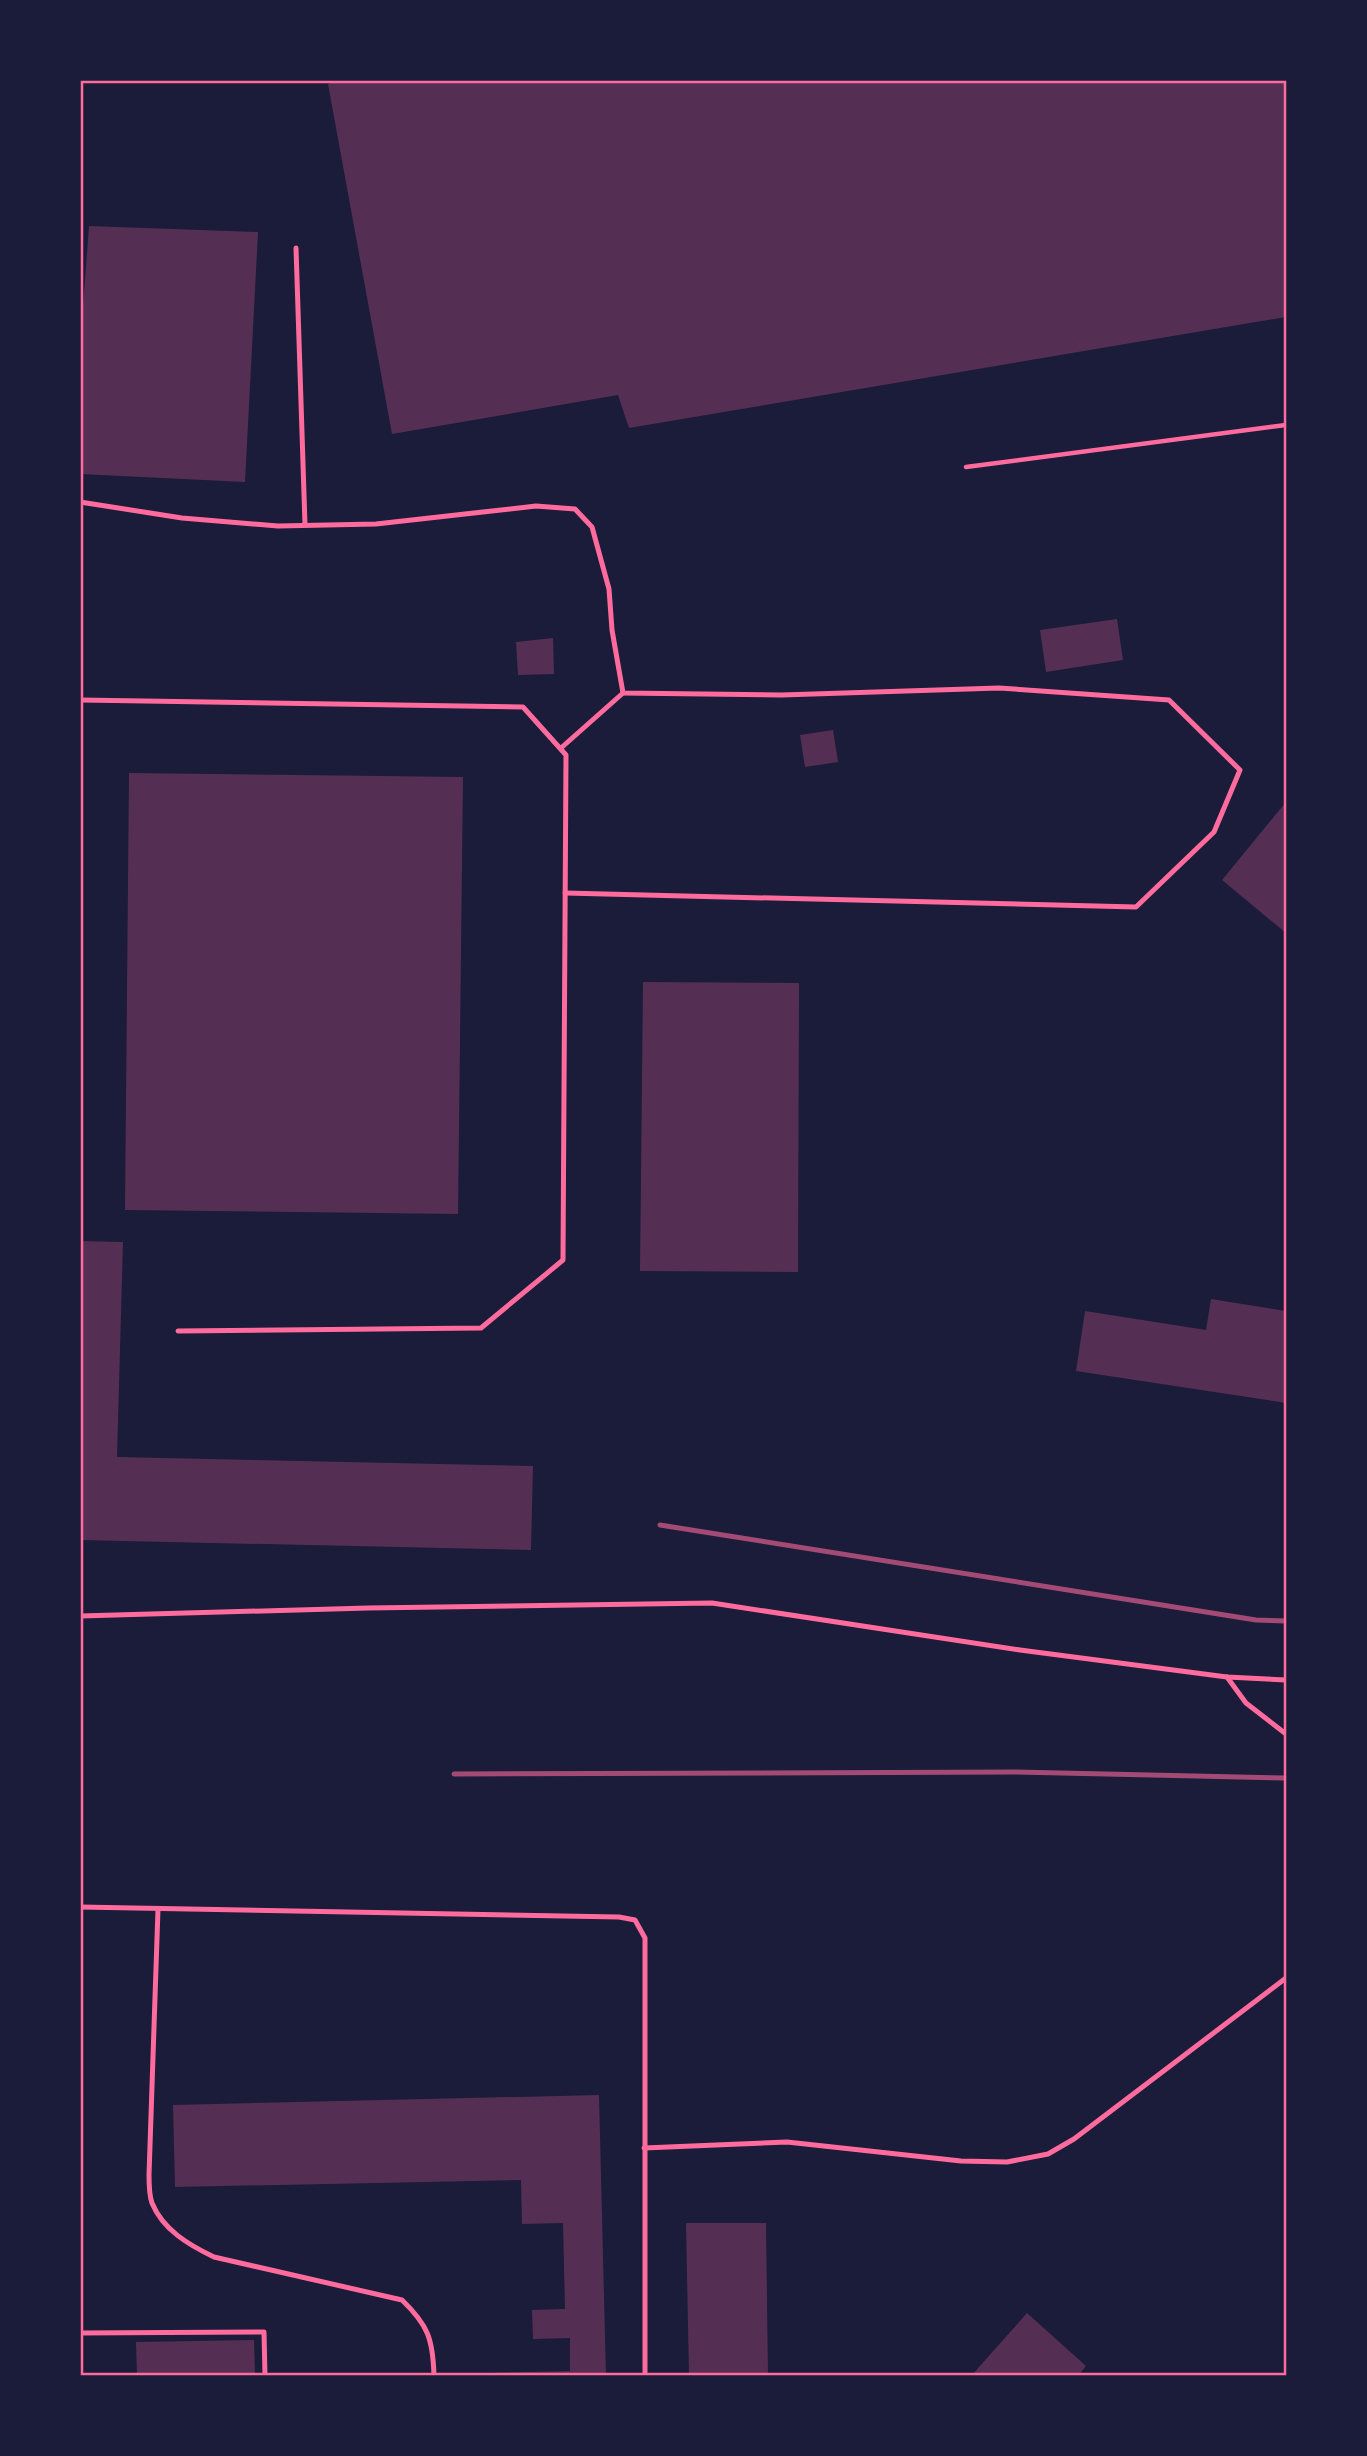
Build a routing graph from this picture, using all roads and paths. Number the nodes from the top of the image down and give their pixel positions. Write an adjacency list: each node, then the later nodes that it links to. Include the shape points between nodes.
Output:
1 (296, 248): 5 (lane)
2 (1286, 425): 3 (path)
3 (966, 467)
4 (80, 502): 5 (lane, via 182,518)
5 (304, 526): 6 (lane, via 376,524 536,506 575,509 592,527 609,589)
6 (622, 693): 8 (lane); 9 (lane, via 782,695 999,688 1169,700 1240,771 1214,832 1136,907)
7 (80, 701): 8 (lane, via 523,708)
8 (561, 748): 9 (lane, via 566,755)
9 (565, 893): 10 (lane, via 563,1260 481,1328)
10 (178, 1331)
11 (80, 1616): 12 (lane, via 712,1603)
12 (1227, 1677): 13 (lane); 14 (lane, via 1246,1703)
13 (1286, 1680)
14 (1286, 1734)
15 (80, 1907): 16 (lane)
16 (158, 1909): 18 (lane, via 635,1920 645,1938); 21 (lane, via 149,2175 151,2202 164,2224 189,2245 214,2257 401,2300 420,2318 430,2336)
17 (1286, 1978): 18 (lane, via 1048,2154 1007,2162 787,2142)
18 (644, 2148): 22 (lane)
19 (80, 2333): 20 (lane, via 264,2332)
20 (265, 2375)
21 (434, 2375)
22 (645, 2375)

